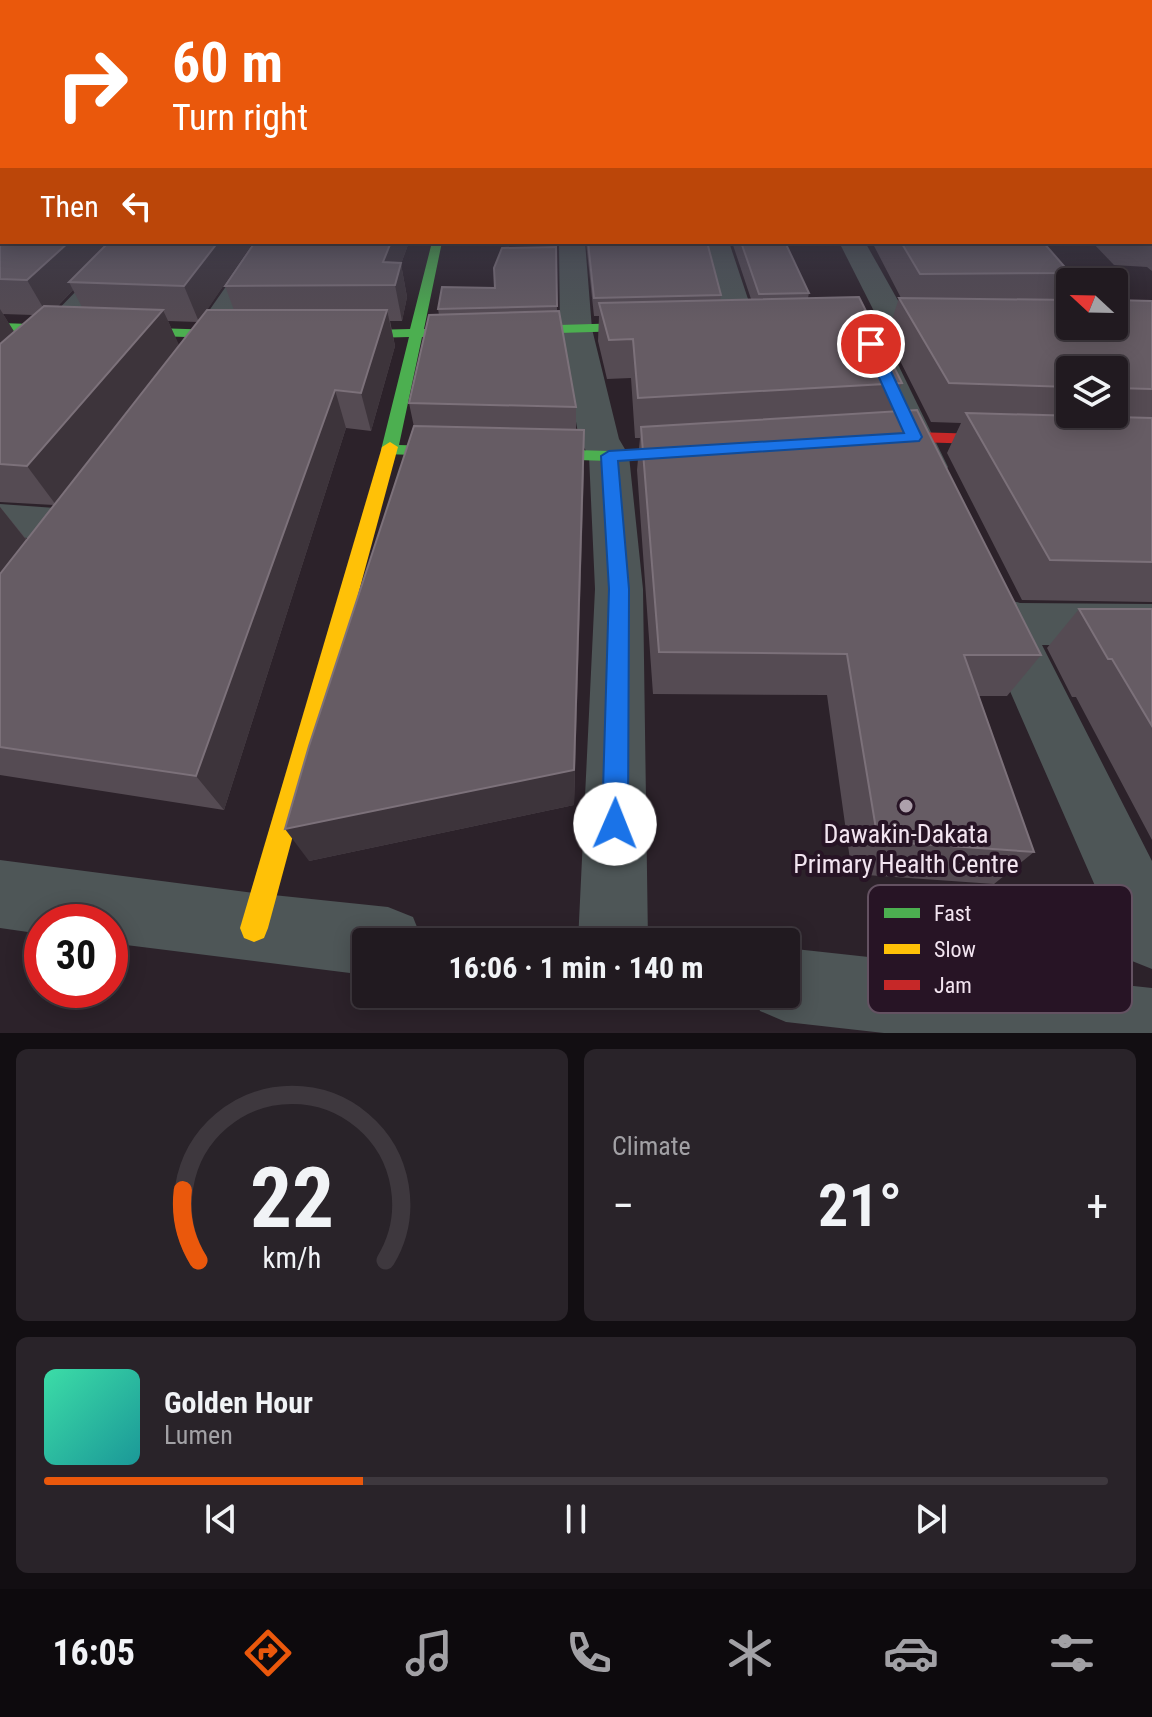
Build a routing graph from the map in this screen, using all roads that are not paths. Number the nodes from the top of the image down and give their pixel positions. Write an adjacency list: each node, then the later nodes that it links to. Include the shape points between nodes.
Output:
1 (137, 244): 16 (street)
2 (269, 244): 20 (street)
3 (437, 244): 19 (street)
4 (572, 244): 15 (street)
5 (717, 244): 12 (street)
6 (853, 244): 9 (street)
7 (1025, 244): 8 (street)
8 (1056, 280)
9 (876, 320): 10 (street); 11 (street); 23 (street)
10 (800, 322)
11 (1056, 322)
12 (740, 323)
13 (681, 325): 15 (street)
14 (0, 327): 16 (street)
15 (576, 329): 19 (street); 28 (street, via 599,439)
16 (55, 331): 20 (street); 21 (street)
17 (269, 335): 20 (street)
18 (314, 335): 19 (street)
19 (419, 335): 26 (street)
20 (210, 336): 22 (street)
21 (0, 380)
22 (172, 386)
23 (914, 437): 24 (street); 25 (street); 29 (street)
24 (1041, 440)
25 (853, 441)
26 (389, 450): 28 (street); 38 (street)
27 (716, 450): 28 (street)
28 (609, 456): 39 (street, via 619,589)
29 (947, 504)
30 (0, 520): 31 (street, via 78,512)
31 (43, 559)
32 (980, 571): 33 (street)
33 (1006, 624): 34 (street); 35 (street)
34 (1152, 625)
35 (1129, 885)
36 (1132, 892): 40 (street)
37 (0, 894): 38 (street)
38 (254, 928): 41 (street)
39 (613, 928)
40 (1152, 934)
41 (352, 938)
42 (800, 987): 43 (street)
43 (868, 994)
44 (1036, 1013): 45 (street)
45 (1152, 1026)

